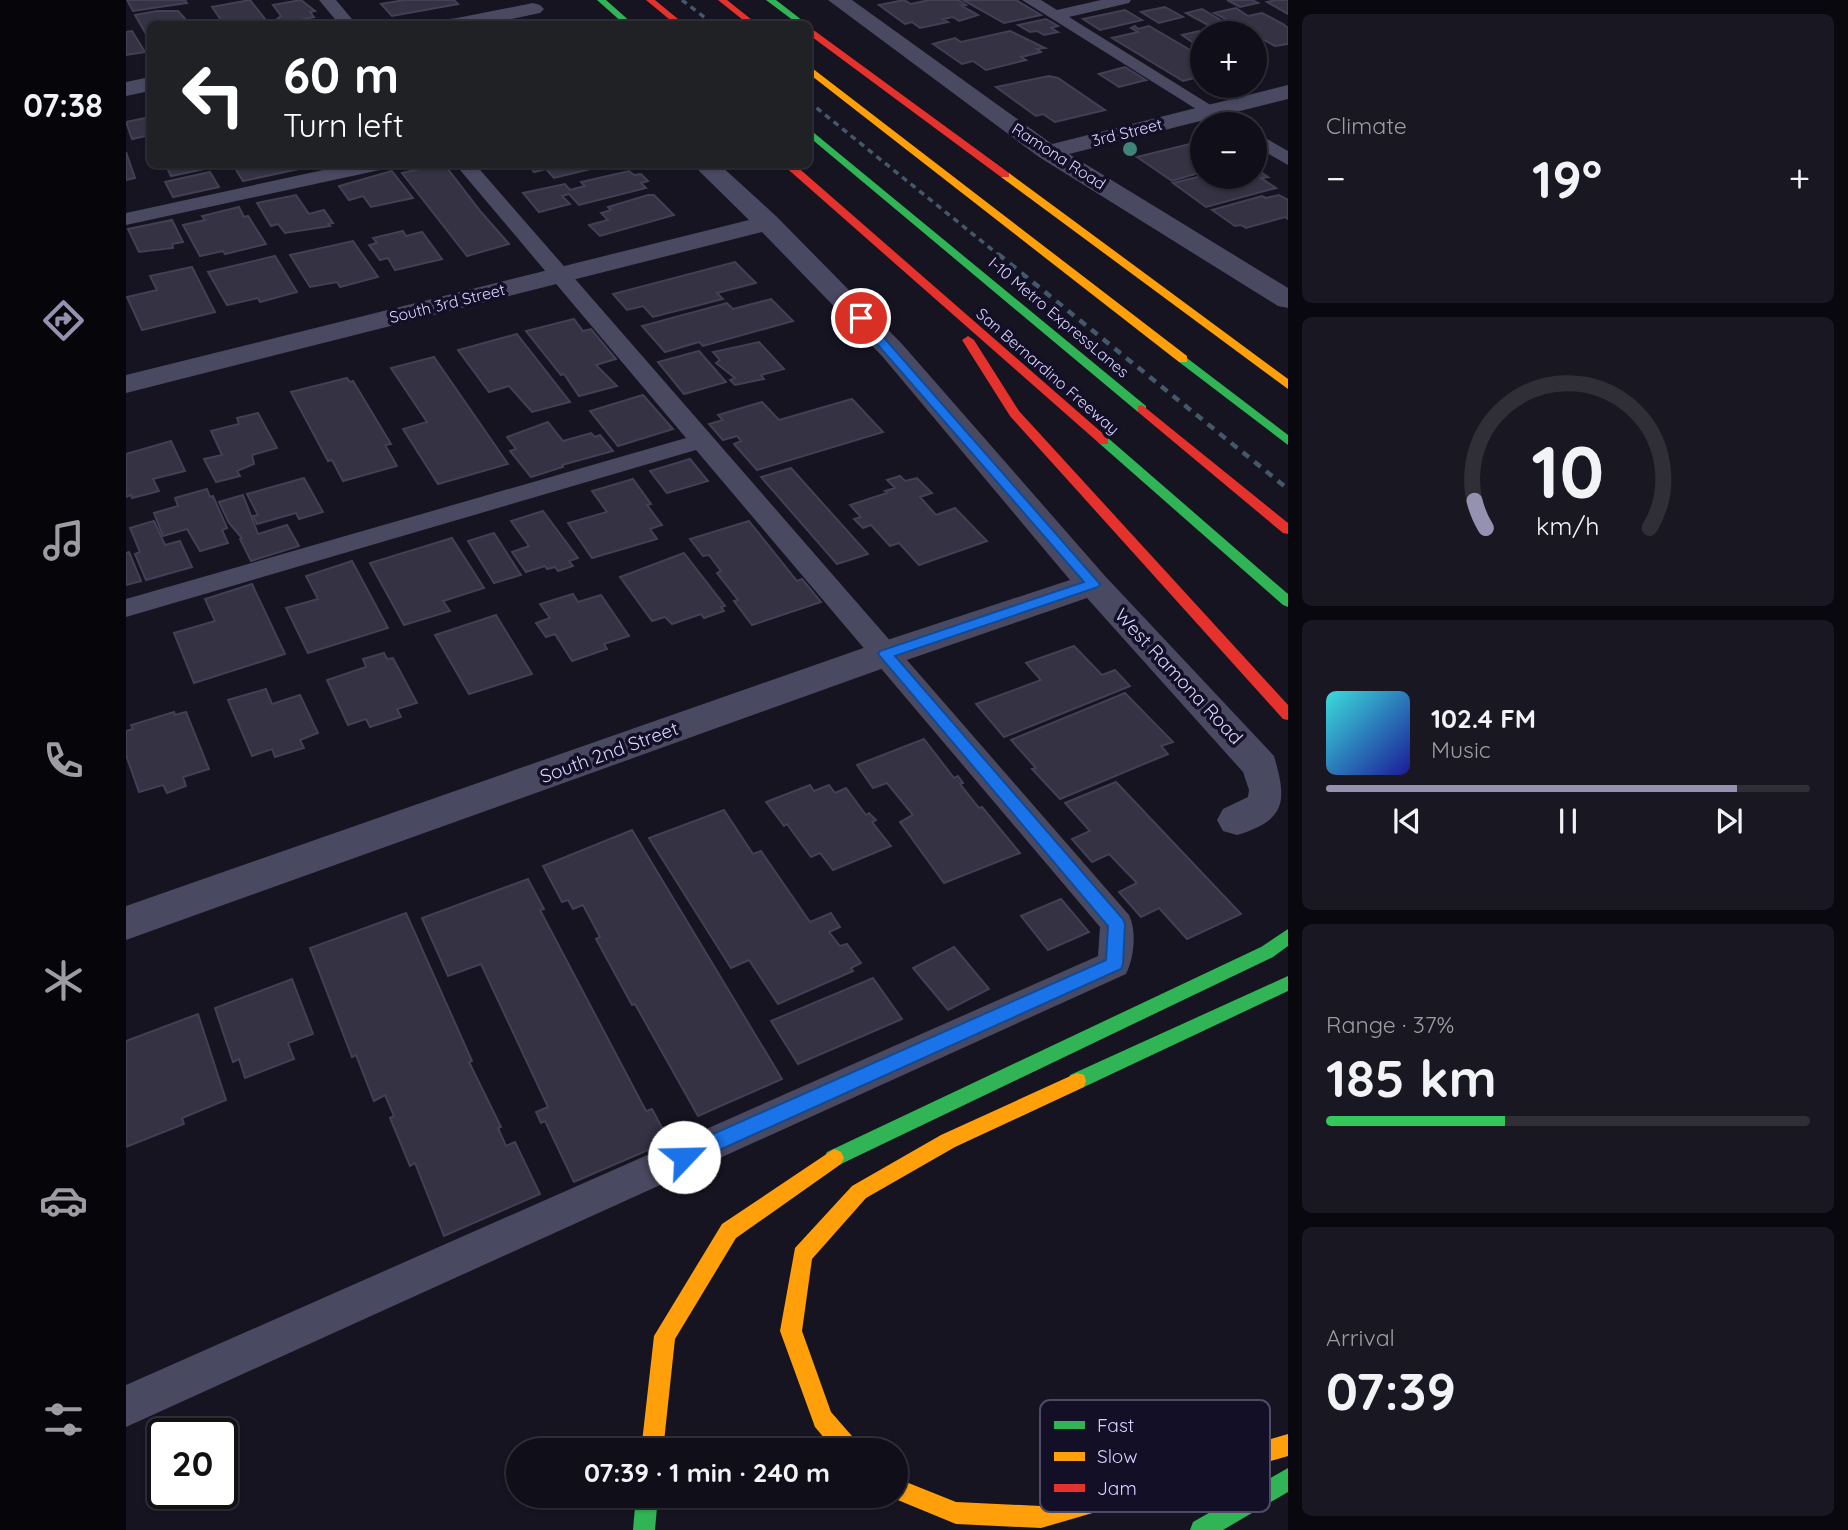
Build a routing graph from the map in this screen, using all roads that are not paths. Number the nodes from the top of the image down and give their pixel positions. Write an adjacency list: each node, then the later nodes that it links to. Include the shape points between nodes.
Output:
1 (327, 0): 11 (lane)
2 (601, 0): 14 (main road)
3 (650, 0): 15 (main road)
4 (722, 0): 16 (main road)
5 (770, 0): 17 (main road)
6 (838, 0): 28 (street, Ramona Road)
7 (1030, 0): 10 (lane)
8 (1123, 0): 10 (lane)
9 (528, 5): 12 (street); 13 (street)
10 (1055, 15): 23 (lane)
11 (345, 21)
12 (468, 21)
13 (547, 21)
14 (626, 21)
15 (676, 21)
16 (749, 21)
17 (799, 21)
18 (812, 32): 40 (main road)
19 (812, 71): 42 (main road)
20 (147, 86): 21 (street)
21 (126, 89)
22 (1288, 92): 24 (street, 3rd Street)
23 (1212, 112)
24 (1237, 112)
25 (1190, 124): 28 (street, 3rd Street)
26 (812, 134): 43 (main road, I-10 Metro ExpressLanes)
27 (1267, 146): 29 (lane)
28 (1048, 152): 37 (street, Ramona Road)
29 (1288, 159)
30 (362, 168): 34 (lane)
31 (467, 168): 36 (lane)
32 (708, 168): 35 (street, West Ramona Road)
33 (792, 168): 38 (main road, San Bernardino Freeway)
34 (126, 219)
35 (768, 223): 36 (street, South 3rd Street); 44 (street, West Ramona Road, via 892,350)
36 (560, 274): 39 (street, South 3rd Street); 41 (lane)
37 (1288, 300)
38 (945, 304): 45 (main road, San Bernardino Freeway); 48 (main road, via 1014,413)
39 (126, 384)
40 (1288, 385)
41 (700, 441): 46 (lane); 47 (lane)
42 (1288, 441)
43 (1288, 530)
44 (1093, 584): 47 (street, South 2nd Street); 51 (street, West Ramona Road, via 1260,766 1269,790 1266,806)
45 (1288, 602)
46 (126, 608)
47 (885, 654): 52 (street, South 2nd Street); 55 (lane, via 1117,924 1114,964)
48 (1274, 702): 49 (main road); 50 (main road)
49 (1288, 715)
50 (1288, 724)
51 (1237, 820)
52 (126, 923)
53 (1288, 936): 56 (main road, via 1267,952 837,1156 729,1231 665,1336)
54 (1288, 983): 57 (main road, via 948,1141 859,1192 802,1255 791,1331 823,1419)
55 (126, 1406)
56 (653, 1438)
57 (838, 1438)
58 (1288, 1446): 59 (main road)
59 (1270, 1451)
60 (1288, 1479): 61 (main road)
61 (1270, 1490)
62 (908, 1494): 64 (main road, via 956,1513 1041,1517)
63 (646, 1508): 66 (main road)
64 (1058, 1512)
65 (1232, 1512): 67 (main road)
66 (644, 1530)
67 (1201, 1530)

